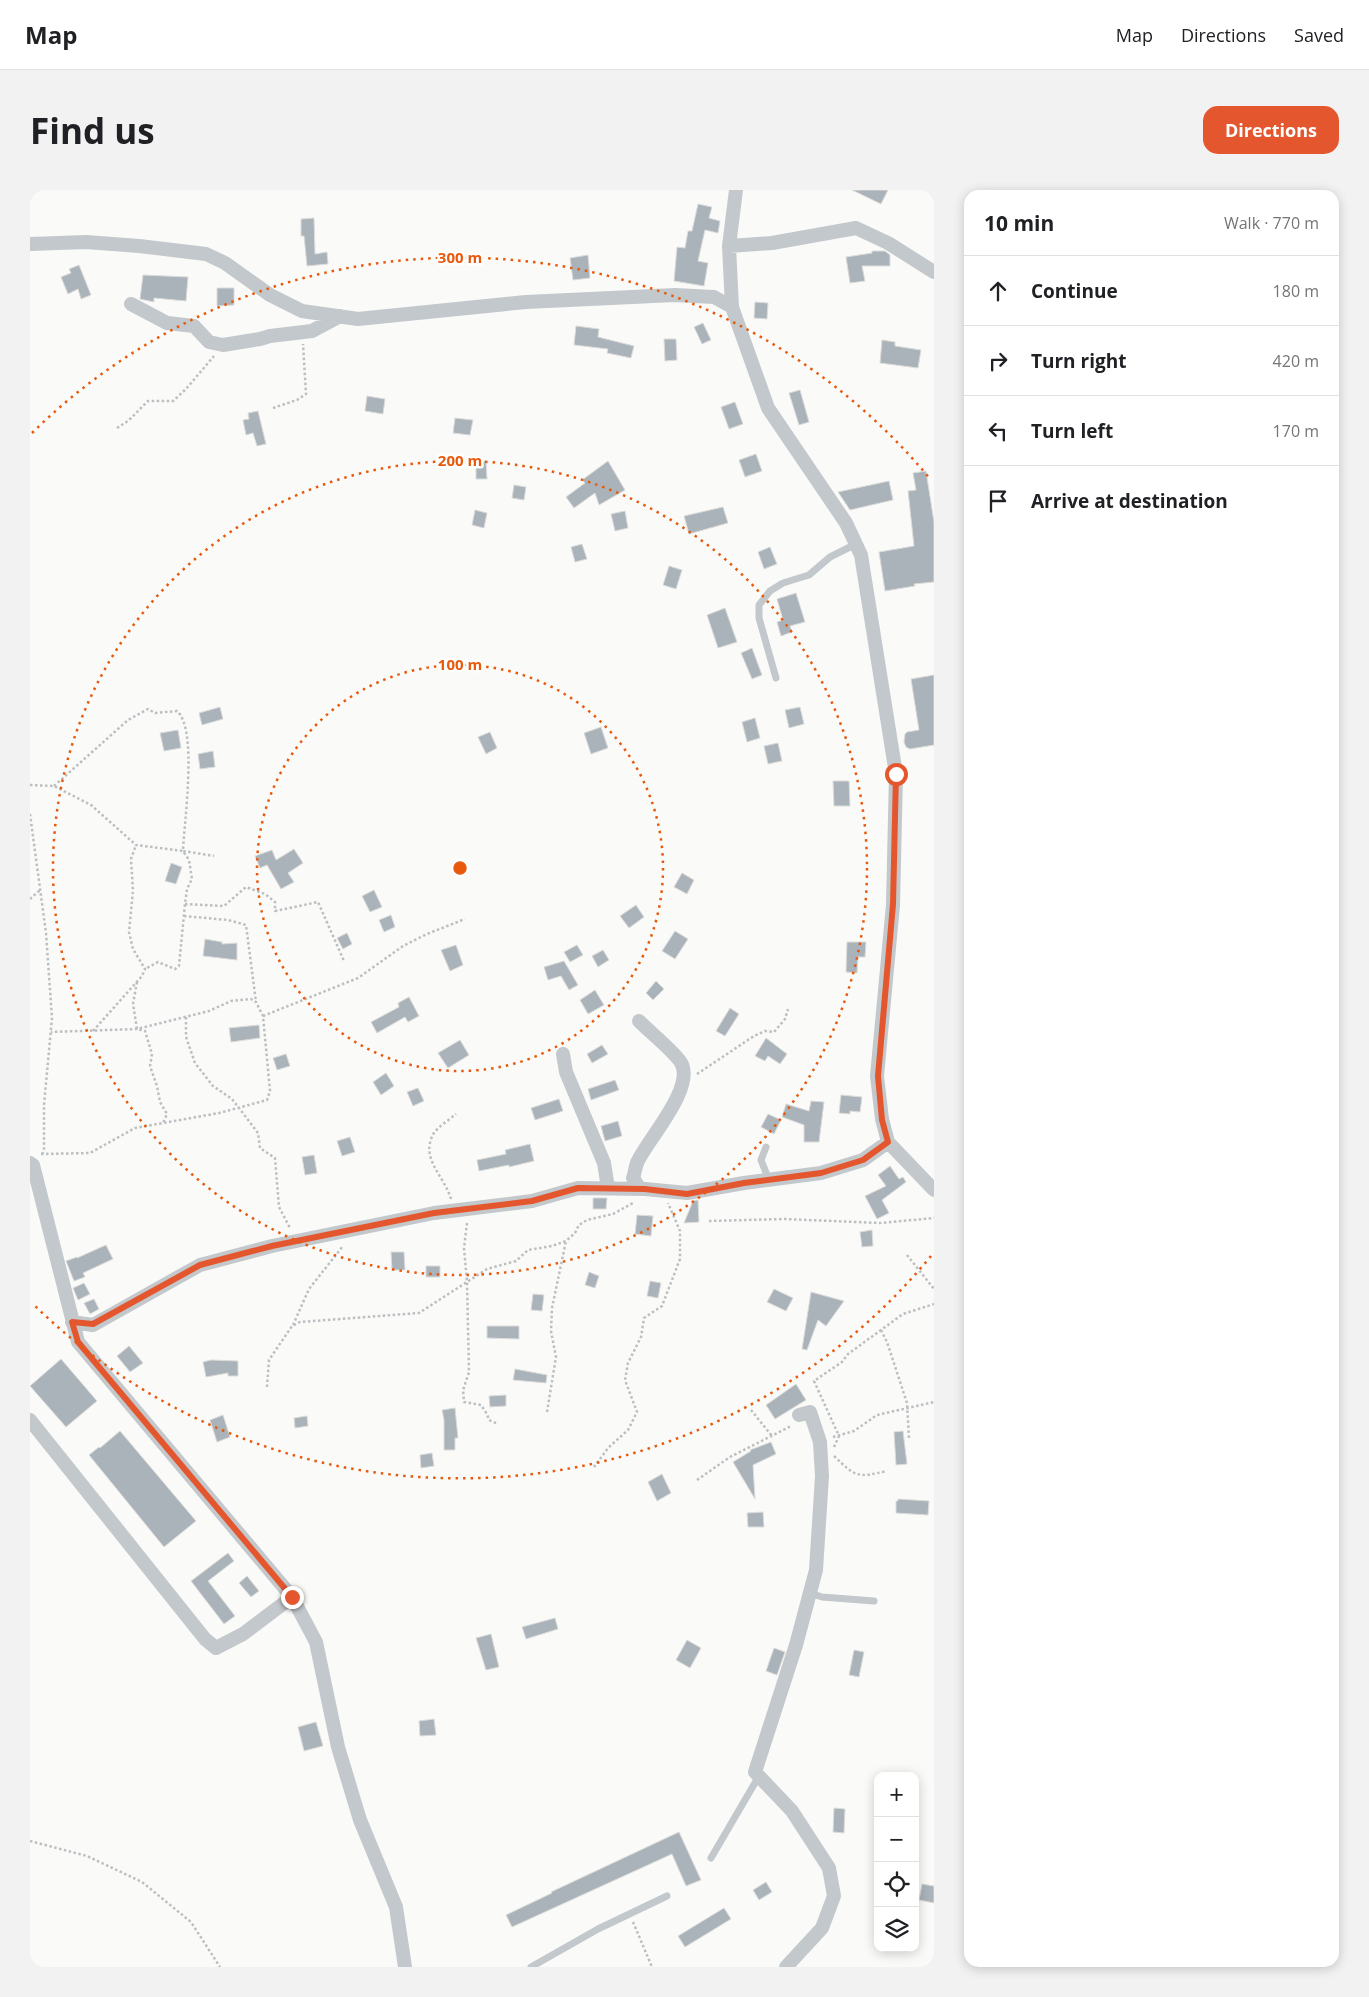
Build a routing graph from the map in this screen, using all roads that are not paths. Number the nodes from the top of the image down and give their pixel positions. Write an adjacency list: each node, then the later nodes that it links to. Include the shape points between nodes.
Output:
1 (736, 190): 3 (street)
2 (30, 244): 7 (street, via 95,243 206,254 225,263 270,295 302,311)
3 (729, 246): 4 (street, via 772,243 856,228 888,243); 6 (street)
4 (934, 272)
5 (131, 304): 7 (street, via 167,322 194,326 209,342 223,345 312,331)
6 (732, 307): 7 (street, via 714,298 674,295 526,302 358,319); 8 (street, via 768,408 846,523)
7 (340, 316)
8 (856, 544): 9 (lane, via 830,557 809,575 770,591 759,606 759,618); 12 (street, via 861,554 896,774 893,904 878,1076 882,1120)
9 (776, 678)
10 (639, 1021): 17 (street, via 680,1062 684,1071 668,1116 637,1162 633,1178)
11 (563, 1054): 16 (street, via 566,1072 604,1163)
12 (888, 1142): 15 (street, via 863,1160 821,1173); 18 (street)
13 (766, 1147): 15 (lane, via 761,1160)
14 (35, 1161): 19 (street)
15 (769, 1180): 17 (street, via 687,1194)
16 (608, 1188): 17 (street); 19 (street, via 578,1188 532,1201 356,1229 200,1265 93,1324)
17 (650, 1189)
18 (934, 1190)
19 (72, 1322): 23 (street, via 78,1342)
20 (800, 1415): 22 (street, via 810,1412 820,1442 822,1476 816,1570)
21 (30, 1420): 23 (street, via 205,1639 216,1648 244,1634)
22 (810, 1593): 24 (lane); 25 (street, via 755,1772)
23 (292, 1597): 28 (street, via 316,1642 338,1747 360,1820 396,1907)
24 (874, 1601)
25 (759, 1776): 26 (lane); 30 (street, via 792,1811 829,1868 834,1896 822,1928)
26 (711, 1858)
27 (666, 1896): 29 (lane)
28 (405, 1967)
29 (531, 1967)
30 (786, 1967)

